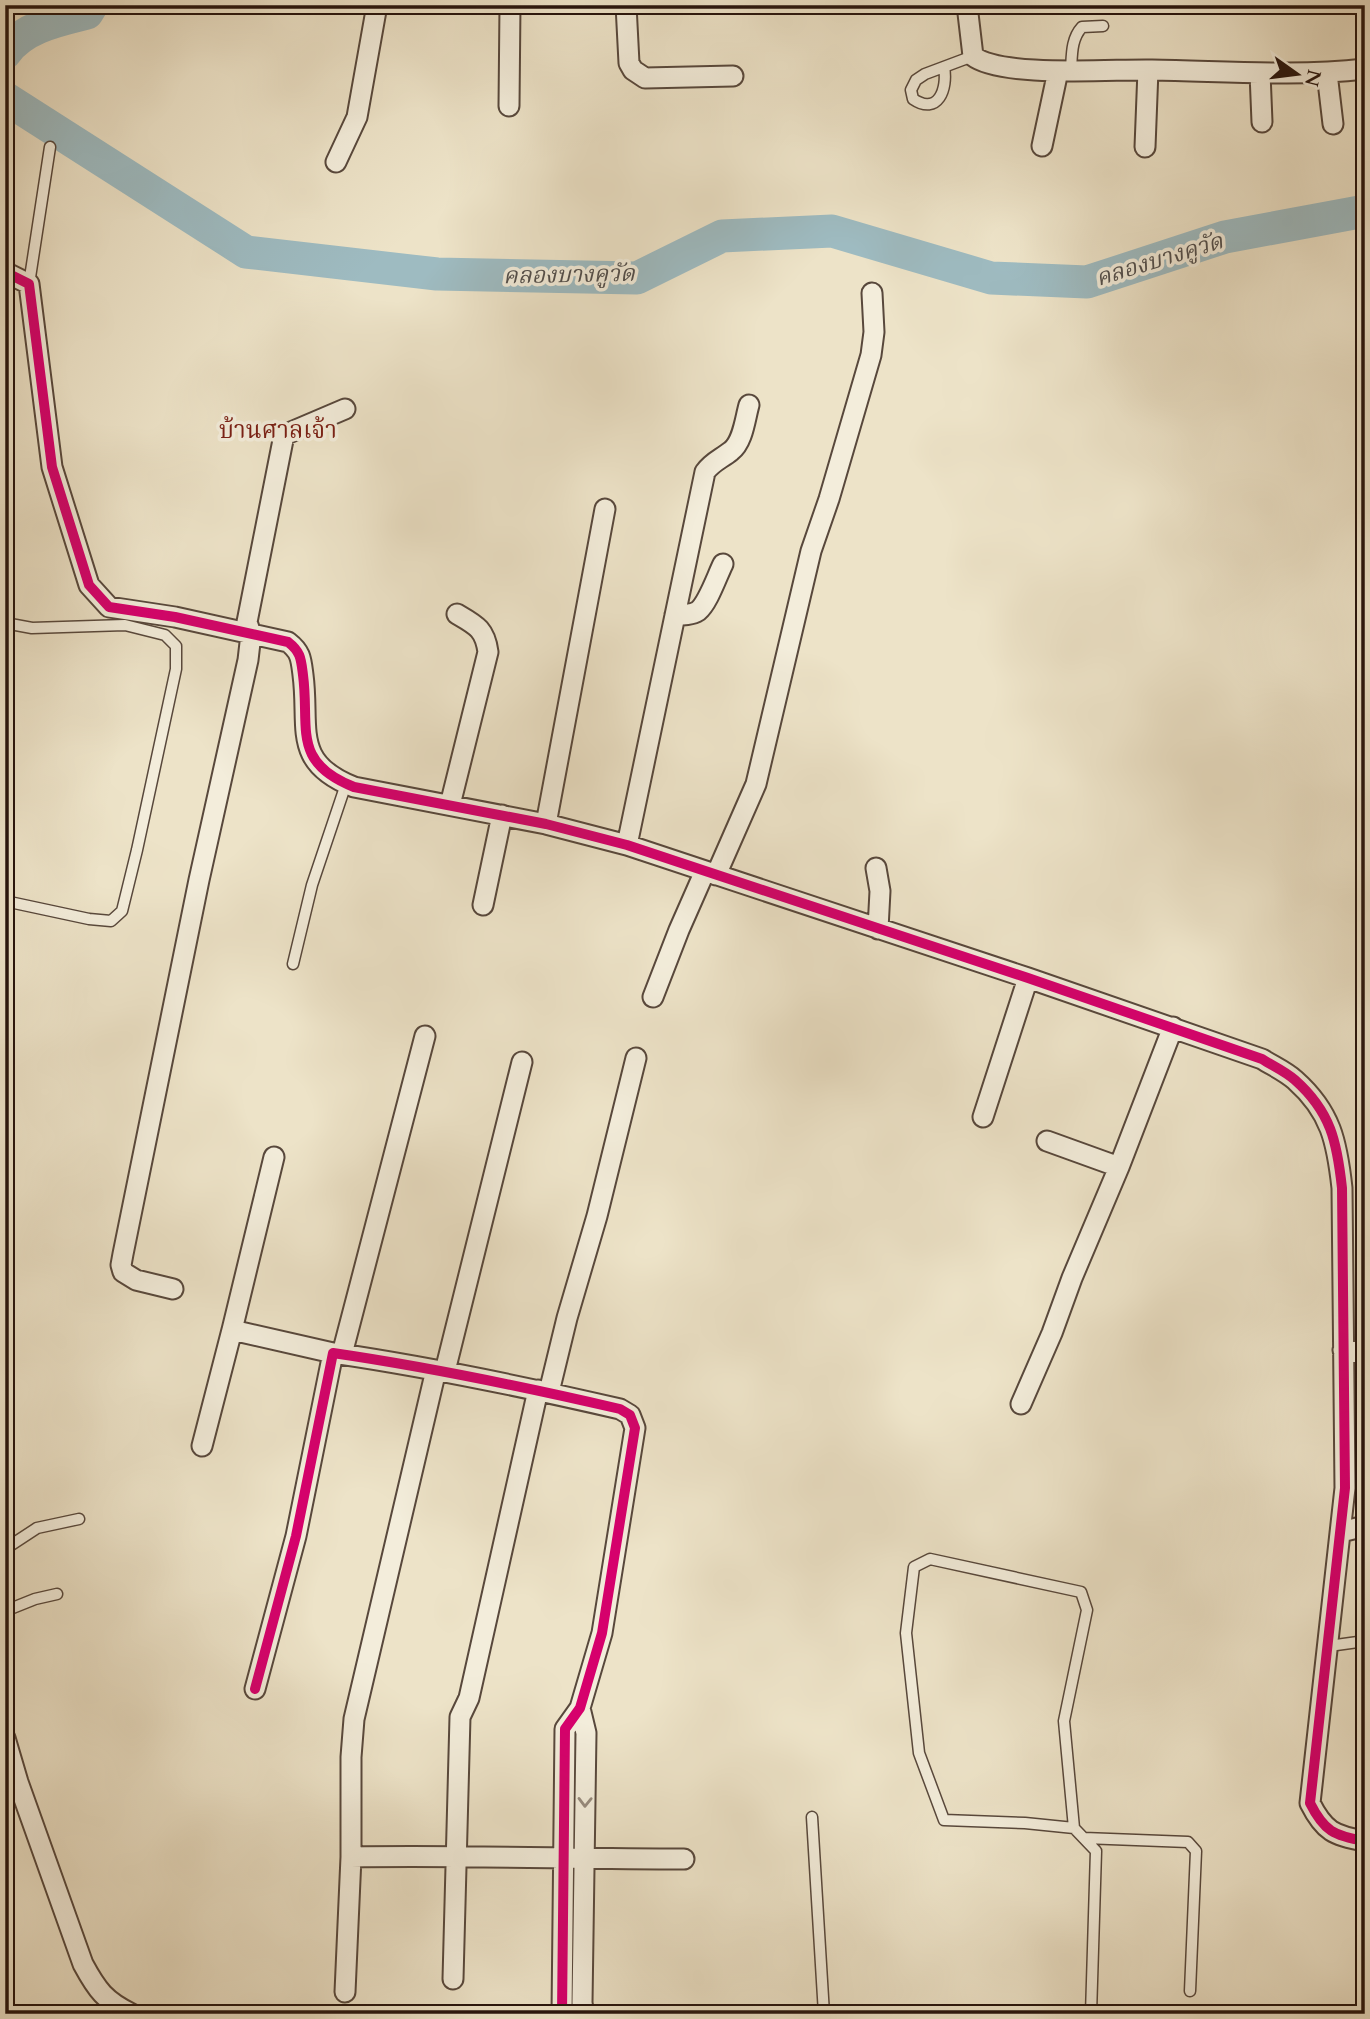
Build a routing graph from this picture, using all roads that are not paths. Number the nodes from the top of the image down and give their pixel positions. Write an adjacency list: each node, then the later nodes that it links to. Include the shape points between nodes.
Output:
1 (377, 5): 20 (street, via 358,117)
2 (510, 5): 14 (street)
3 (626, 5): 13 (street, via 629,63 639,76)
4 (967, 5): 6 (street)
5 (1103, 26): 10 (lane, via 1082,27)
6 (973, 56): 7 (lane); 10 (street, via 987,64)
7 (944, 67)
8 (1365, 69): 12 (street)
9 (1148, 70): 10 (street); 11 (street); 19 (street)
10 (1065, 71): 17 (street)
11 (1260, 73): 12 (street); 15 (street)
12 (1327, 74): 16 (street)
13 (733, 76)
14 (509, 106)
15 (1262, 122)
16 (1333, 124)
17 (1042, 146)
18 (50, 147): 22 (lane)
19 (1145, 147)
20 (336, 162)
21 (5, 271): 22 (street)
22 (29, 284): 31 (street, via 52,467 89,585 109,607)
23 (872, 293): 38 (street, via 872,355 811,551 756,784)
24 (749, 405): 29 (street, via 738,442 705,472)
25 (345, 409): 31 (street, via 284,435 247,622)
26 (605, 509): 35 (street)
27 (723, 565): 29 (street, via 699,611)
28 (457, 614): 33 (street, via 481,630 488,652)
29 (675, 615): 36 (street)
30 (5, 623): 39 (lane, via 32,628 125,625 165,635 176,646 176,669 122,911 111,921)
31 (251, 634): 32 (street, via 288,642 296,649 310,751 319,766); 53 (street, via 121,1265 123,1272 136,1280)
32 (346, 784): 33 (street); 42 (lane, via 312,885)
33 (450, 805): 34 (street)
34 (502, 815): 35 (street); 40 (street)
35 (546, 824): 36 (street)
36 (627, 845): 38 (street)
37 (876, 868): 41 (street)
38 (711, 873): 41 (street); 44 (street, via 675,940)
39 (5, 901)
40 (483, 905)
41 (878, 929): 43 (street)
42 (293, 964)
43 (1028, 978): 45 (street); 49 (street)
44 (653, 997)
45 (1172, 1027): 52 (street); 55 (street, via 1262,1059 1293,1078 1330,1126 1342,1188)
46 (425, 1036): 56 (street)
47 (636, 1058): 59 (street, via 597,1216)
48 (522, 1062): 58 (street)
49 (983, 1117)
50 (1046, 1141): 52 (street)
51 (274, 1157): 54 (street)
52 (1119, 1167): 60 (street)
53 (173, 1289)
54 (232, 1330): 56 (street); 61 (street)
55 (1343, 1350): 57 (street); 64 (street, via 1345,1488)
56 (337, 1353): 58 (street); 70 (street)
57 (1365, 1353)
58 (441, 1371): 59 (street); 79 (street, via 354,1719)
59 (543, 1391): 71 (street, via 620,1409 631,1415 635,1428 602,1633); 78 (street, via 469,1698 460,1717)
60 (1021, 1404)
61 (202, 1446)
62 (79, 1519): 65 (lane, via 37,1528)
63 (1365, 1526): 64 (street)
64 (1341, 1532): 69 (street)
65 (5, 1549)
66 (57, 1594): 67 (lane)
67 (5, 1611)
68 (1365, 1641): 69 (lane)
69 (1328, 1646): 77 (street, via 1310,1803 1329,1831)
70 (256, 1689)
71 (580, 1708): 80 (street, via 565,1729); 81 (street, one-way to 81, via 586,1733)
72 (5, 1738): 73 (street)
73 (12, 1785): 86 (street, via 83,1965 107,2000)
74 (811, 1817): 89 (lane)
75 (1074, 1828): 75 (lane, via 944,1820 919,1753 906,1633 914,1567 930,1559 1081,1592 1087,1611 1064,1721); 76 (lane)
76 (1084, 1838): 84 (lane, via 1188,1842 1196,1851); 90 (lane, via 1096,1851)
77 (1365, 1840)
78 (457, 1855): 79 (street); 80 (street); 83 (street)
79 (351, 1857): 85 (street)
80 (564, 1859): 81 (street); 87 (street)
81 (584, 1859): 82 (street); 88 (street)
82 (684, 1859)
83 (453, 1979)
84 (1191, 1991)
85 (345, 1992)
86 (132, 2014)
87 (562, 2014)
88 (584, 2014)
89 (824, 2014)
90 (1091, 2014)

